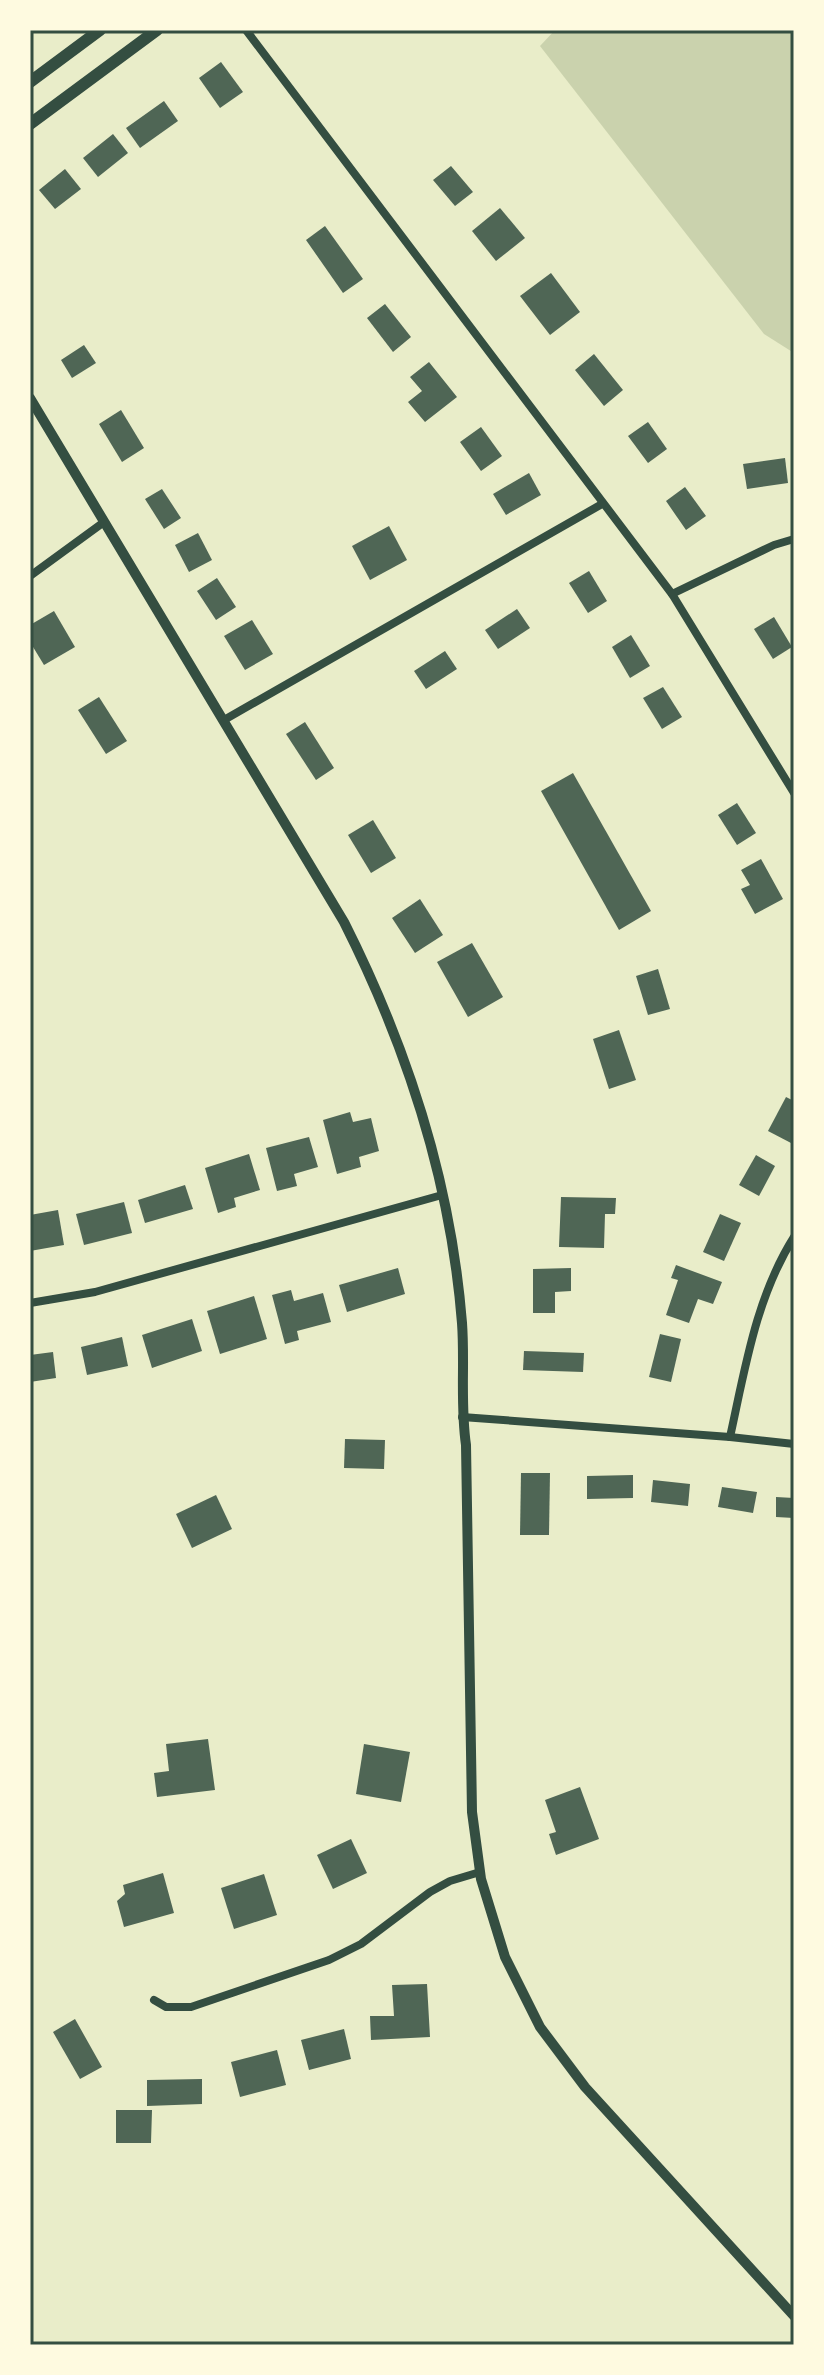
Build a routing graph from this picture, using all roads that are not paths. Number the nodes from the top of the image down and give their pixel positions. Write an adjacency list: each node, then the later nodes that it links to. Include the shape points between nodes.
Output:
1 (100, 30): 4 (main road)
2 (157, 30): 5 (main road)
3 (246, 30): 7 (street)
4 (30, 82)
5 (30, 124)
6 (30, 398): 8 (street)
7 (602, 504): 11 (street); 12 (street)
8 (104, 522): 10 (street); 12 (street)
9 (794, 539): 11 (street)
10 (30, 576)
11 (672, 594): 13 (street)
12 (224, 720): 14 (street, via 362,958 402,1054)
13 (794, 793)
14 (442, 1195): 16 (street, via 95,1292); 17 (street, via 462,1324)
15 (794, 1237): 18 (street, via 779,1260 759,1314)
16 (30, 1303)
17 (462, 1417): 18 (street); 20 (street, via 471,1799)
18 (730, 1437): 19 (street)
19 (794, 1444)
20 (480, 1872): 21 (street, via 430,1892 361,1944 329,1960 191,2007 166,2007); 22 (street, via 505,1957 558,2053)
21 (154, 2000)
22 (794, 2316)

